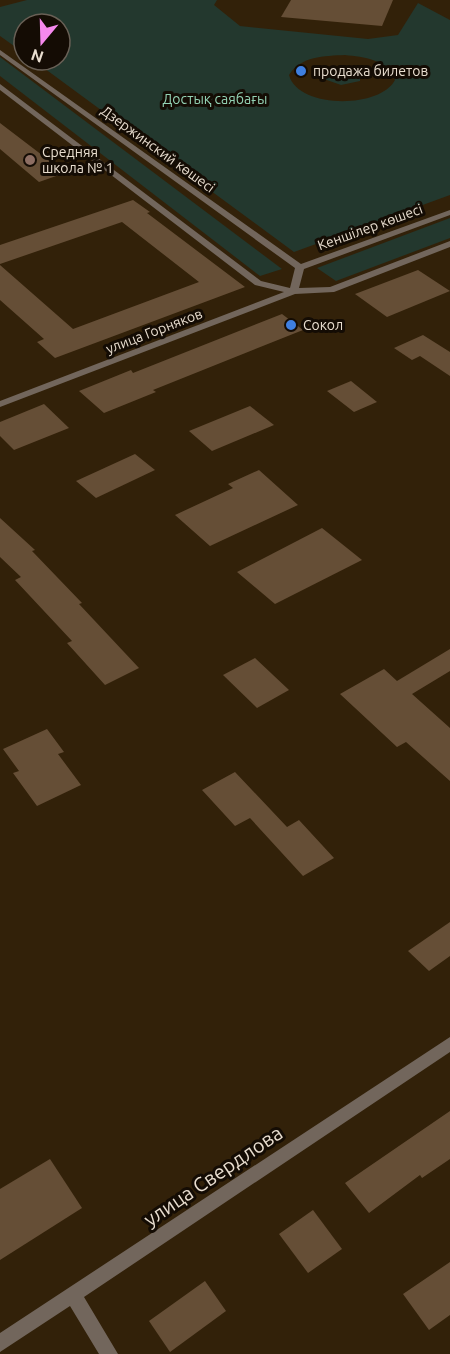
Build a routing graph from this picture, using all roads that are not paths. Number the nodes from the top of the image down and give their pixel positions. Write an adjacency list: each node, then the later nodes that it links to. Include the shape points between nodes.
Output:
1 (0, 52): 5 (street, Дзержинский көшесі)
2 (0, 86): 6 (street, via 258,283)
3 (450, 212): 5 (street, Кеншілер көшесі)
4 (450, 244): 6 (street, via 331,290)
5 (300, 267): 6 (street)
6 (294, 291): 7 (street, улица Горняков)
7 (0, 404)
8 (450, 1044): 9 (street, улица Свердлова)
9 (73, 1294): 10 (street, улица Свердлова); 11 (street)
10 (0, 1343)
11 (109, 1354)

